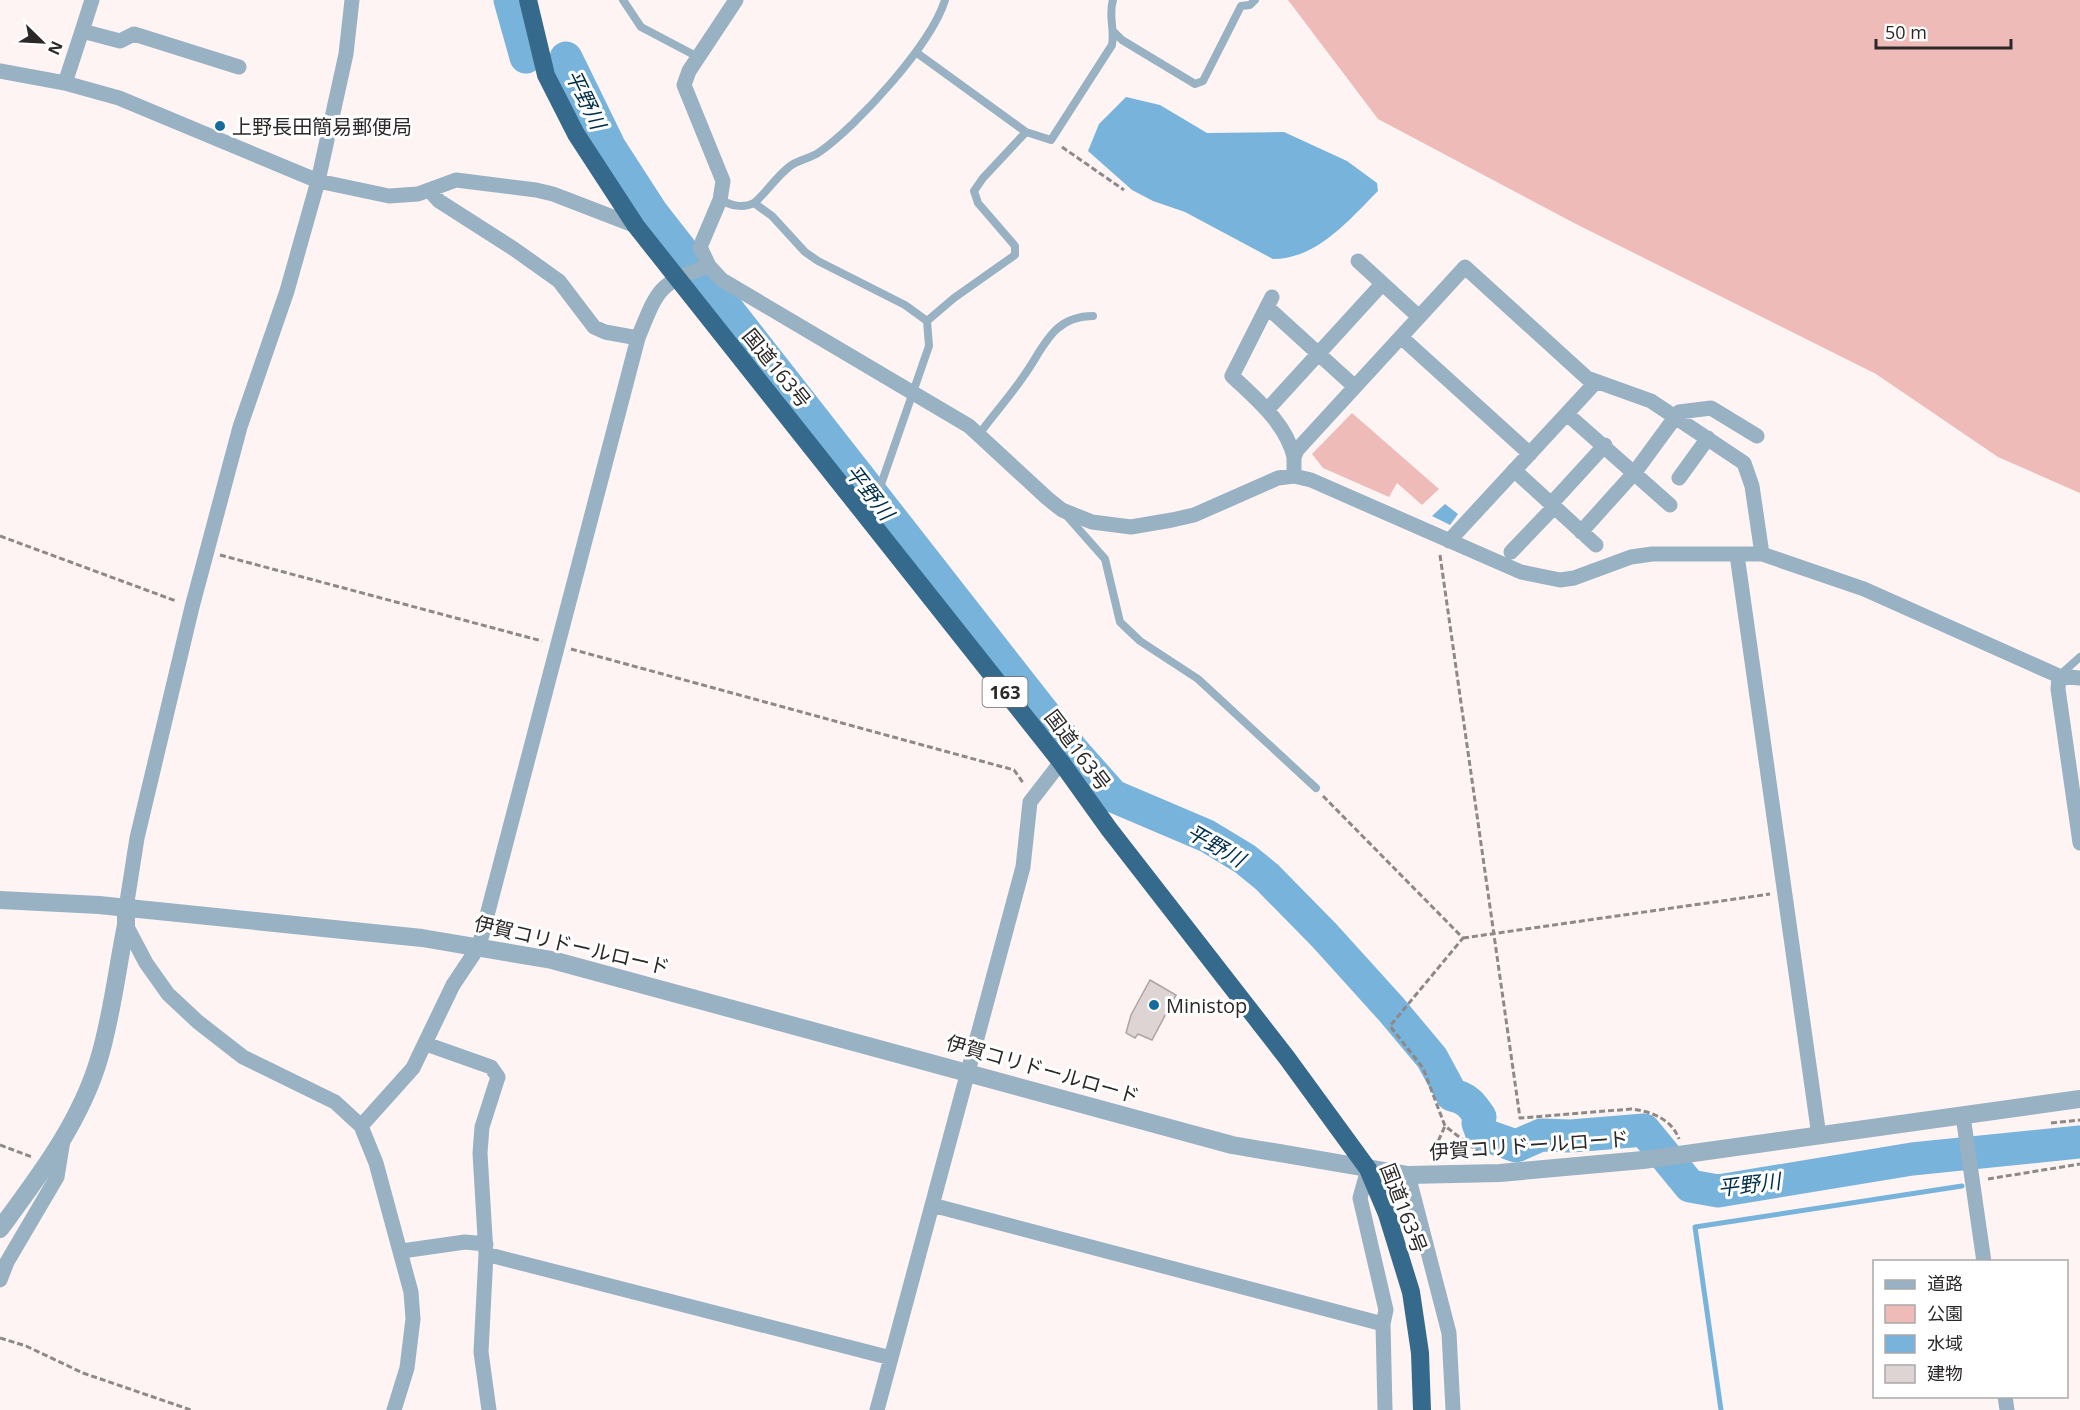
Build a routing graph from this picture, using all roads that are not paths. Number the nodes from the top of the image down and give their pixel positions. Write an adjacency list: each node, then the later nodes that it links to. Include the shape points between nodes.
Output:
1 (92, 0): 9 (street)
2 (352, 0): 17 (street, via 346,54)
3 (528, 0): 21 (highway, 国道163号 / 163, via 546,75 576,134)
4 (623, 0): 12 (lane, via 641,27)
5 (736, 0): 12 (street)
6 (945, 0): 11 (lane)
7 (1113, 0): 10 (lane, via 1109,12)
8 (1255, 0): 10 (lane, via 1241,6 1203,81 1195,84)
9 (82, 31): 13 (street, via 120,42 134,34); 15 (street)
10 (1114, 32): 16 (lane, via 1112,45 1051,140)
11 (917, 53): 16 (lane); 20 (lane, via 843,132 816,154 785,170)
12 (698, 57): 19 (street, via 684,85 723,181)
13 (239, 67)
14 (0, 71): 15 (street)
15 (65, 83): 17 (street, via 119,98)
16 (1026, 132): 28 (lane, via 974,191 978,203 1015,246 1014,255)
17 (318, 181): 18 (street, via 389,196); 65 (street, via 287,291 240,428 192,607 137,838)
18 (430, 191): 21 (street, via 456,180 536,190); 30 (street, via 438,201 559,282 594,327)
19 (720, 200): 20 (lane, via 733,206); 23 (street, via 700,247)
20 (754, 203): 28 (lane, via 818,261)
21 (636, 226): 24 (highway, 国道163号 / 163)
22 (1358, 261): 25 (street)
23 (709, 266): 24 (street); 34 (street, via 722,280)
24 (675, 277): 30 (street, via 655,296); 51 (highway, 国道163号 / 163)
25 (1382, 284): 27 (street); 31 (street)
26 (1093, 316): 38 (lane, via 1077,316 1052,333)
27 (1419, 317): 29 (street); 32 (street, via 1465,267)
28 (927, 321): 34 (lane, via 929,346)
29 (1401, 337): 33 (street); 42 (street)
30 (638, 338): 66 (street)
31 (1317, 353): 33 (street); 35 (street); 35 (street, via 1269,302 1232,376)
32 (1595, 383): 36 (street); 37 (street, via 1639,394)
33 (1355, 387): 43 (street)
34 (913, 393): 38 (street); 51 (lane)
35 (1267, 410): 43 (street, via 1292,446)
36 (1567, 414): 41 (street); 42 (street)
37 (1674, 415): 39 (street, via 1711,408); 40 (street); 45 (street)
38 (980, 433): 50 (street)
39 (1757, 436)
40 (1708, 438): 47 (street); 56 (street, via 1748,468)
41 (1605, 445): 45 (street); 48 (street)
42 (1530, 454): 44 (street)
43 (1294, 457): 46 (street)
44 (1514, 471): 48 (street); 53 (street)
45 (1635, 472): 49 (street); 52 (street)
46 (1294, 476): 50 (street, via 1278,478 1194,515 1131,527 1092,522); 53 (street)
47 (1679, 478)
48 (1552, 505): 52 (street); 55 (street)
49 (1670, 505)
50 (1062, 510): 62 (lane, via 1105,559 1120,622 1140,641 1198,679)
51 (870, 514): 61 (highway, 国道163号 / 163)
52 (1581, 532): 54 (street)
53 (1443, 538): 57 (street, via 1521,572 1560,580 1652,554)
54 (1596, 545)
55 (1511, 552)
56 (1762, 554): 57 (street); 59 (street, via 1864,589)
57 (1737, 555): 73 (street)
58 (2080, 657): 59 (lane)
59 (2059, 676): 60 (street); 63 (street)
60 (2080, 678)
61 (1061, 762): 68 (street, via 1030,802 1023,867); 74 (highway, 国道163号 / 163)
62 (1316, 788)
63 (2080, 843)
64 (0, 900): 65 (street, 伊賀コリドールロード, via 51,901)
65 (126, 916): 66 (street, 伊賀コリドールロード); 71 (street, via 146,963 168,994 198,1022 243,1057 334,1102); 72 (street, via 100,1058 84,1100)
66 (479, 946): 67 (street, via 453,985); 68 (street, 伊賀コリドールロード, via 608,973)
67 (426, 1044): 71 (street, via 412,1068); 78 (street, via 491,1067 498,1077 482,1126 480,1153)
68 (968, 1071): 74 (street, 伊賀コリドールロード, via 1232,1145); 76 (street)
69 (2080, 1099): 70 (street, 伊賀コリドールロード)
70 (1963, 1116): 73 (street, 伊賀コリドールロード); 80 (street)
71 (361, 1126): 79 (street)
72 (64, 1134): 77 (street, via 48,1163); 81 (street, via 57,1177)
73 (1819, 1136): 75 (street, 伊賀コリドールロード, via 1643,1160 1500,1173)
74 (1368, 1169): 75 (street, 伊賀コリドールロード); 82 (street, via 1360,1198 1386,1310); 88 (highway, 国道163号 / 163, via 1387,1214 1411,1292 1420,1353)
75 (1415, 1175): 89 (street, via 1449,1333)
76 (932, 1205): 82 (street); 83 (street)
77 (0, 1228)
78 (486, 1249): 79 (street, via 465,1242); 83 (street); 85 (street, via 481,1352)
79 (402, 1251): 84 (street, via 413,1319 407,1368)
80 (1984, 1260)
81 (0, 1280)
82 (1383, 1324): 87 (street)
83 (891, 1358): 86 (street)
84 (394, 1410)
85 (489, 1410)
86 (877, 1410)
87 (1385, 1410)
88 (1422, 1410)
89 (1453, 1410)

